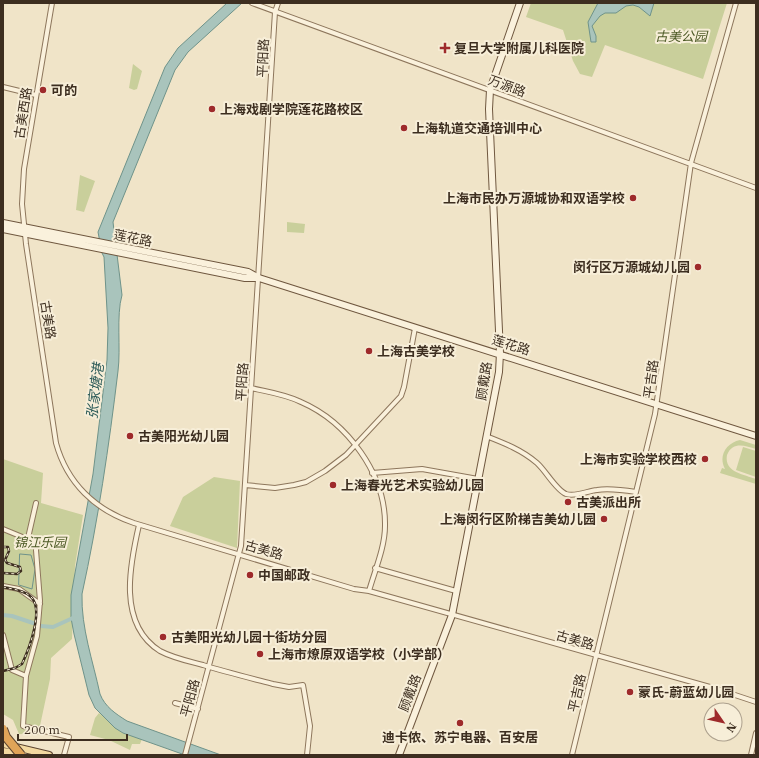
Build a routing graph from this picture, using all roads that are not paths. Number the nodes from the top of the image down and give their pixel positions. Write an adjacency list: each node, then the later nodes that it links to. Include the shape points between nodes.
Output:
1 (52, 3): 9 (street, 古美西路)
2 (252, 3): 6 (street, 万源路)
3 (278, 3): 6 (street, 平阳路)
4 (520, 3): 8 (main road, 顾戴路)
5 (736, 3): 10 (street, 平吉路)
6 (276, 12): 8 (street, 万源路); 17 (street, 平阳路)
7 (3, 87): 9 (street)
8 (490, 90): 10 (street, 万源路); 19 (main road, 顾戴路, via 488,128)
9 (36, 95): 13 (street, 古美西路, via 23,178)
10 (691, 163): 11 (street, 万源路); 21 (street, 平吉路)
11 (756, 188)
12 (3, 222): 13 (main road, 莲花路)
13 (24, 227): 15 (street, 古美路); 16 (main road, 莲花路, via 98,242)
14 (3, 229): 15 (main road, 莲花路)
15 (25, 234): 16 (main road, 莲花路, via 100,249); 30 (street, 古美路, via 56,443 69,475 86,495 117,517)
16 (118, 249): 17 (main road, 莲花路, via 245,278)
17 (259, 278): 18 (main road, 莲花路); 20 (street, 平阳路)
18 (415, 328): 19 (main road, 莲花路); 24 (street, via 401,396)
19 (500, 353): 21 (main road, 莲花路); 22 (main road, 顾戴路)
20 (251, 388): 24 (street, via 289,397 314,409 334,422); 27 (street, 平阳路)
21 (658, 403): 23 (main road, 莲花路); 28 (street, 平吉路)
22 (486, 436): 26 (main road, 顾戴路); 28 (street, via 528,455 566,494 576,495 606,489)
23 (756, 436)
24 (356, 444): 25 (street); 27 (street, via 336,464 306,482 275,488)
25 (372, 473): 26 (street, via 422,469); 34 (street, via 385,519 385,534)
26 (478, 479): 37 (main road, 顾戴路)
27 (245, 485): 33 (street, 平阳路)
28 (636, 492): 41 (street, 平吉路)
29 (36, 503): 32 (street)
30 (139, 524): 33 (street, 古美路); 42 (street, via 130,560 129,582 131,604 139,627 152,644 164,653)
31 (3, 529): 32 (street)
32 (28, 538): 38 (street, via 37,543)
33 (240, 554): 36 (street, 古美路); 42 (street, 平阳路)
34 (375, 568): 36 (street); 37 (street)
35 (3, 586): 38 (street, via 19,590)
36 (369, 591): 39 (street, 古美路)
37 (456, 591): 39 (main road, 顾戴路)
38 (40, 604): 43 (street, via 37,636)
39 (452, 615): 41 (street, 古美路); 57 (main road, 顾戴路)
40 (3, 634): 43 (street, via 12,670)
41 (596, 656): 44 (street, 古美路); 58 (street, 平吉路)
42 (209, 667): 46 (street, 平阳路); 56 (street, via 273,684 303,685 310,726)
43 (26, 676): 54 (street, via 23,726 68,737)
44 (756, 702)
45 (176, 703): 46 (street)
46 (198, 709): 55 (street, 平阳路)
47 (3, 729): 51 (highway, bridge, via 6,737)
48 (756, 733): 59 (street)
49 (3, 744): 53 (main road)
50 (3, 751): 52 (main road)
51 (21, 755)
52 (25, 755)
53 (49, 755)
54 (64, 755)
55 (185, 755)
56 (307, 755)
57 (399, 755)
58 (572, 755)
59 (751, 755)

